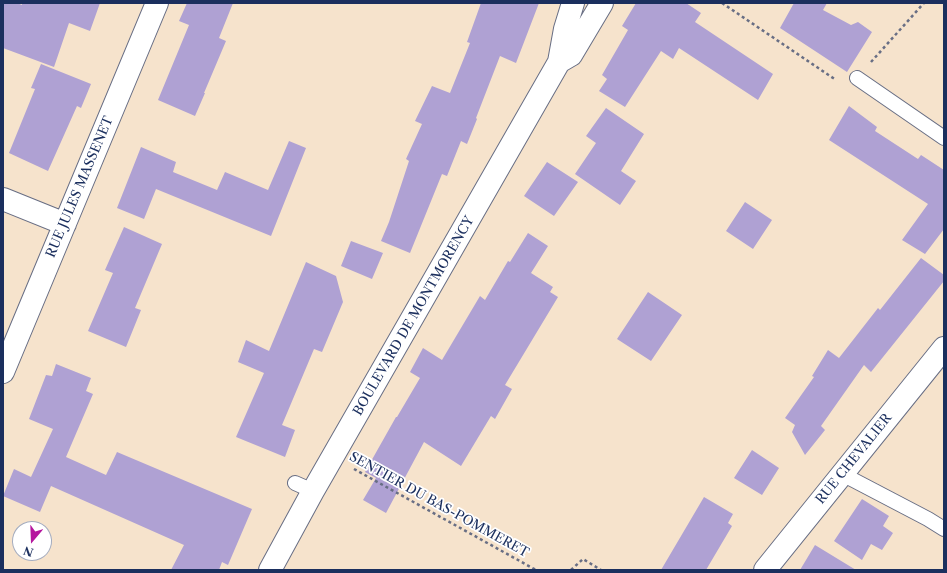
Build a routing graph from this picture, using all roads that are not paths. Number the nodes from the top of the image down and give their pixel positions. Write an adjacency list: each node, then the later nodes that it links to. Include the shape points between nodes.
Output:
1 (157, 3): 8 (street, RUE JULES MASSENET)
2 (574, 3): 4 (street, BOULEVARD DE MONTMORENCY, via 565,29)
3 (602, 3): 4 (street, BOULEVARD DE MONTMORENCY, via 571,55)
4 (559, 62): 13 (street, BOULEVARD DE MONTMORENCY, via 333,457 304,487)
5 (857, 78): 6 (lane)
6 (944, 138)
7 (3, 199): 8 (street)
8 (65, 224): 10 (street, RUE JULES MASSENET)
9 (944, 348): 11 (street, RUE CHEVALIER)
10 (3, 372)
11 (842, 474): 12 (lane); 14 (street, RUE CHEVALIER)
12 (944, 529)
13 (270, 570)
14 (764, 570)

